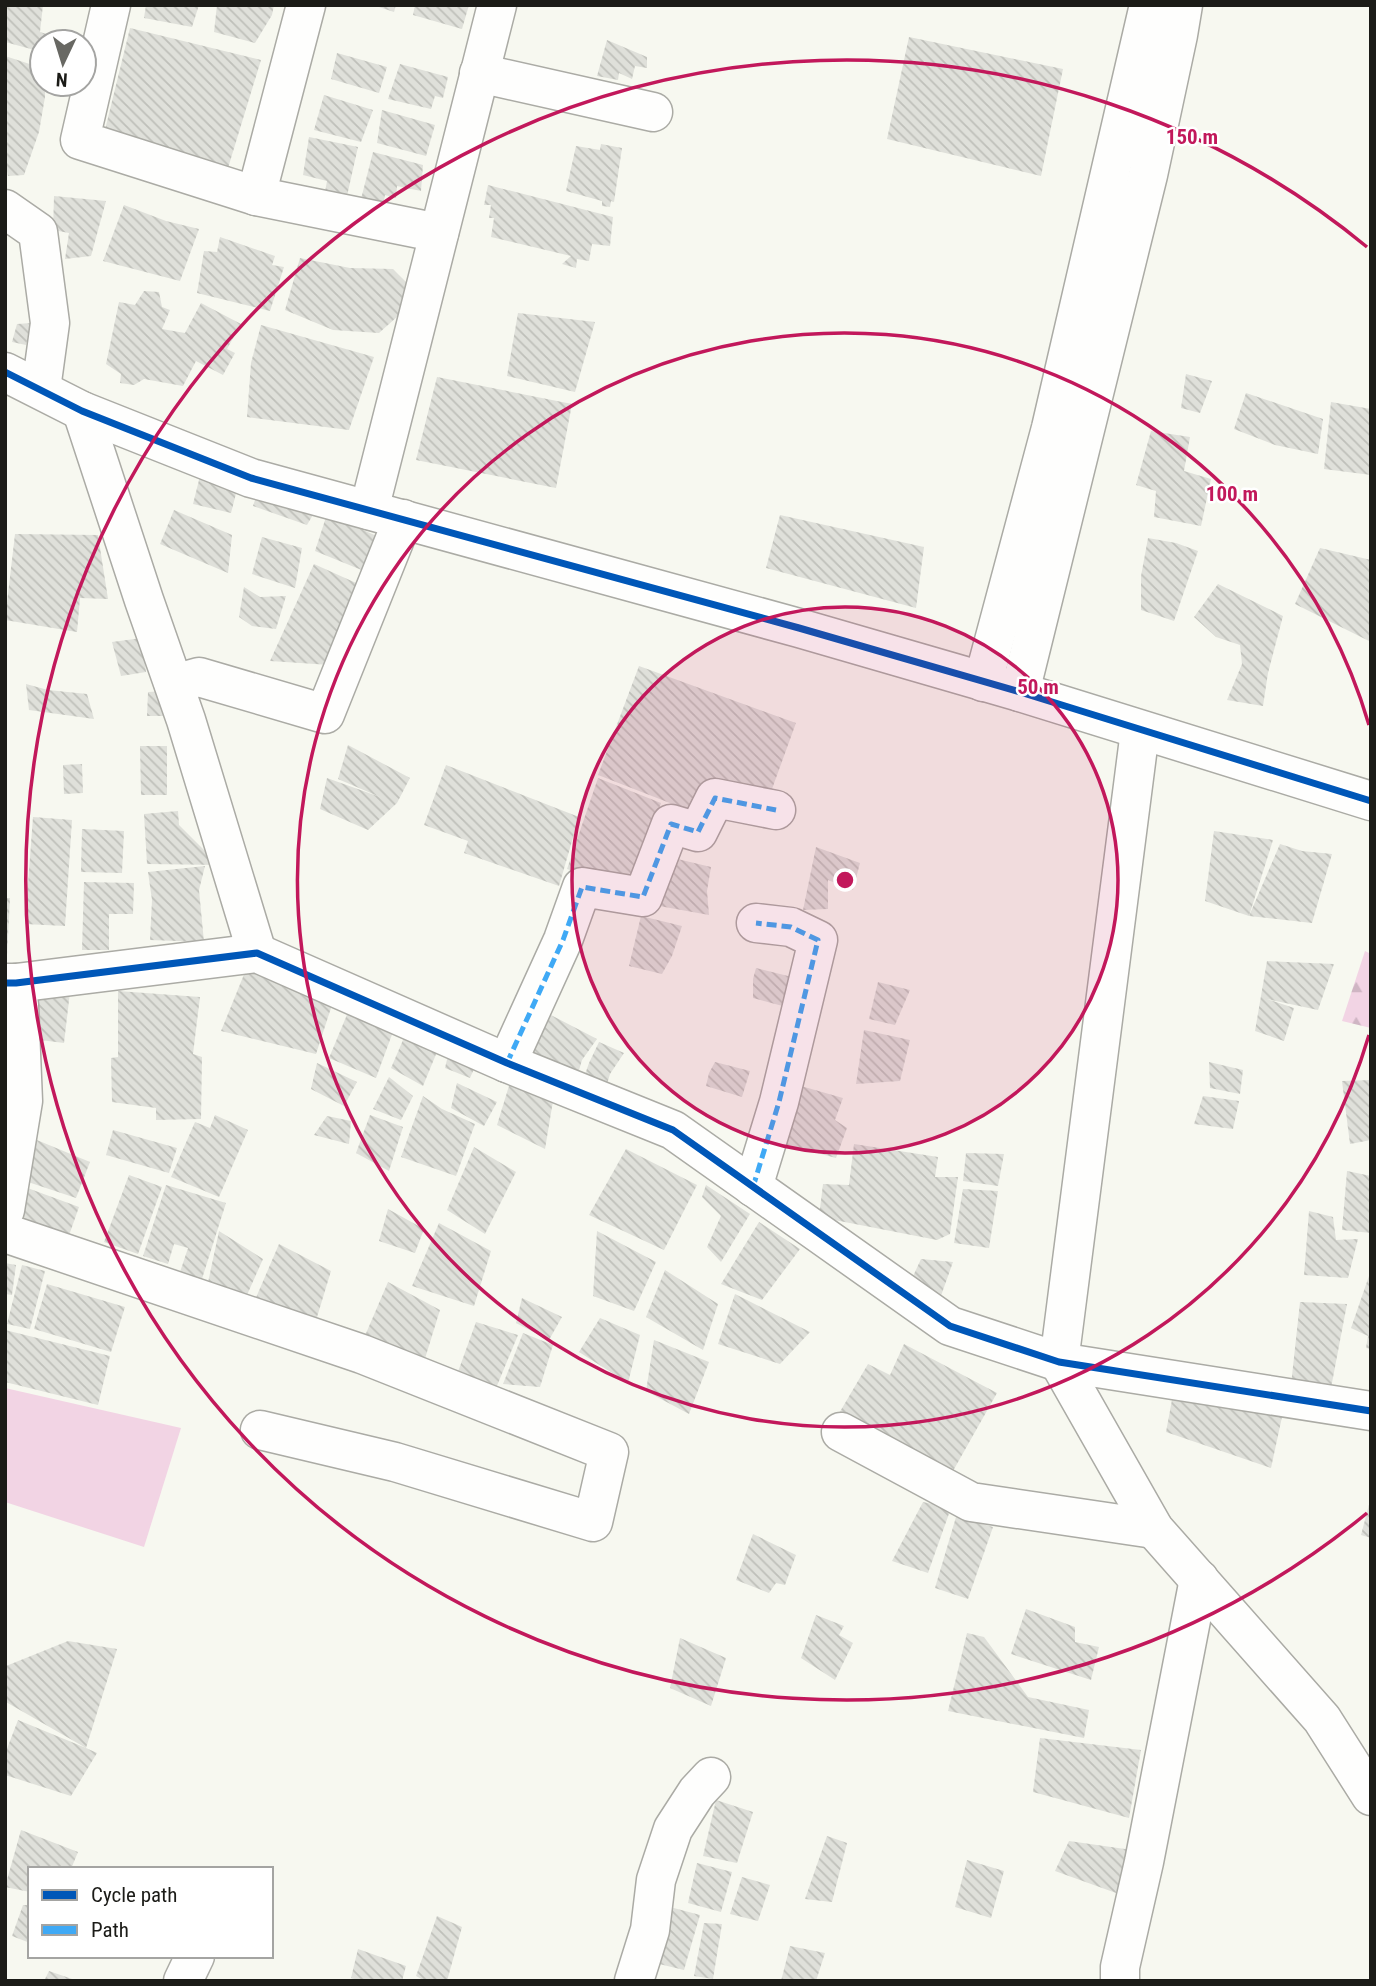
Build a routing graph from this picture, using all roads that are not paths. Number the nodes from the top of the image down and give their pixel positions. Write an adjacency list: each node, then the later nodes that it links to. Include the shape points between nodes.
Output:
1 (111, 5): 8 (street, via 80,140)
2 (306, 5): 8 (street)
3 (497, 5): 6 (street)
4 (1149, 5): 15 (street, via 1051,428)
5 (1182, 5): 17 (street, via 1148,175)
6 (480, 74): 7 (street); 10 (street)
7 (653, 112)
8 (256, 195): 10 (street)
9 (5, 209): 12 (street, via 38,232 50,323)
10 (439, 233): 14 (street)
11 (5, 372): 12 (street)
12 (41, 389): 13 (street)
13 (82, 411): 14 (street, via 251,478); 16 (street)
14 (386, 515): 15 (street); 16 (street, via 325,714 199,677)
15 (983, 682): 17 (street)
16 (174, 684): 22 (street)
17 (1020, 692): 18 (street)
18 (1140, 730): 19 (street); 28 (street)
19 (1371, 801)
20 (776, 810): 24 (street, via 715,799 698,832 671,824 643,897 582,887)
21 (756, 923): 25 (street, via 791,927 818,940 779,1102)
22 (257, 953): 23 (street); 24 (street)
23 (11, 983): 26 (street, via 19,1005 23,1101)
24 (507, 1063): 25 (street, via 673,1130)
25 (753, 1187): 28 (street, via 950,1326)
26 (5, 1210)
27 (5, 1233): 30 (street, via 362,1354 609,1452 593,1522 395,1462)
28 (1059, 1362): 29 (street); 32 (street)
29 (1371, 1411)
30 (260, 1430)
31 (841, 1432): 32 (street, via 971,1503)
32 (1154, 1529): 33 (street)
33 (1199, 1579): 35 (street, via 1322,1719); 39 (street)
34 (711, 1777): 38 (street, via 673,1829 656,1880 650,1930)
35 (1371, 1796)
36 (194, 1958): 37 (street)
37 (183, 1981)
38 (634, 1981)
39 (1120, 1981)

